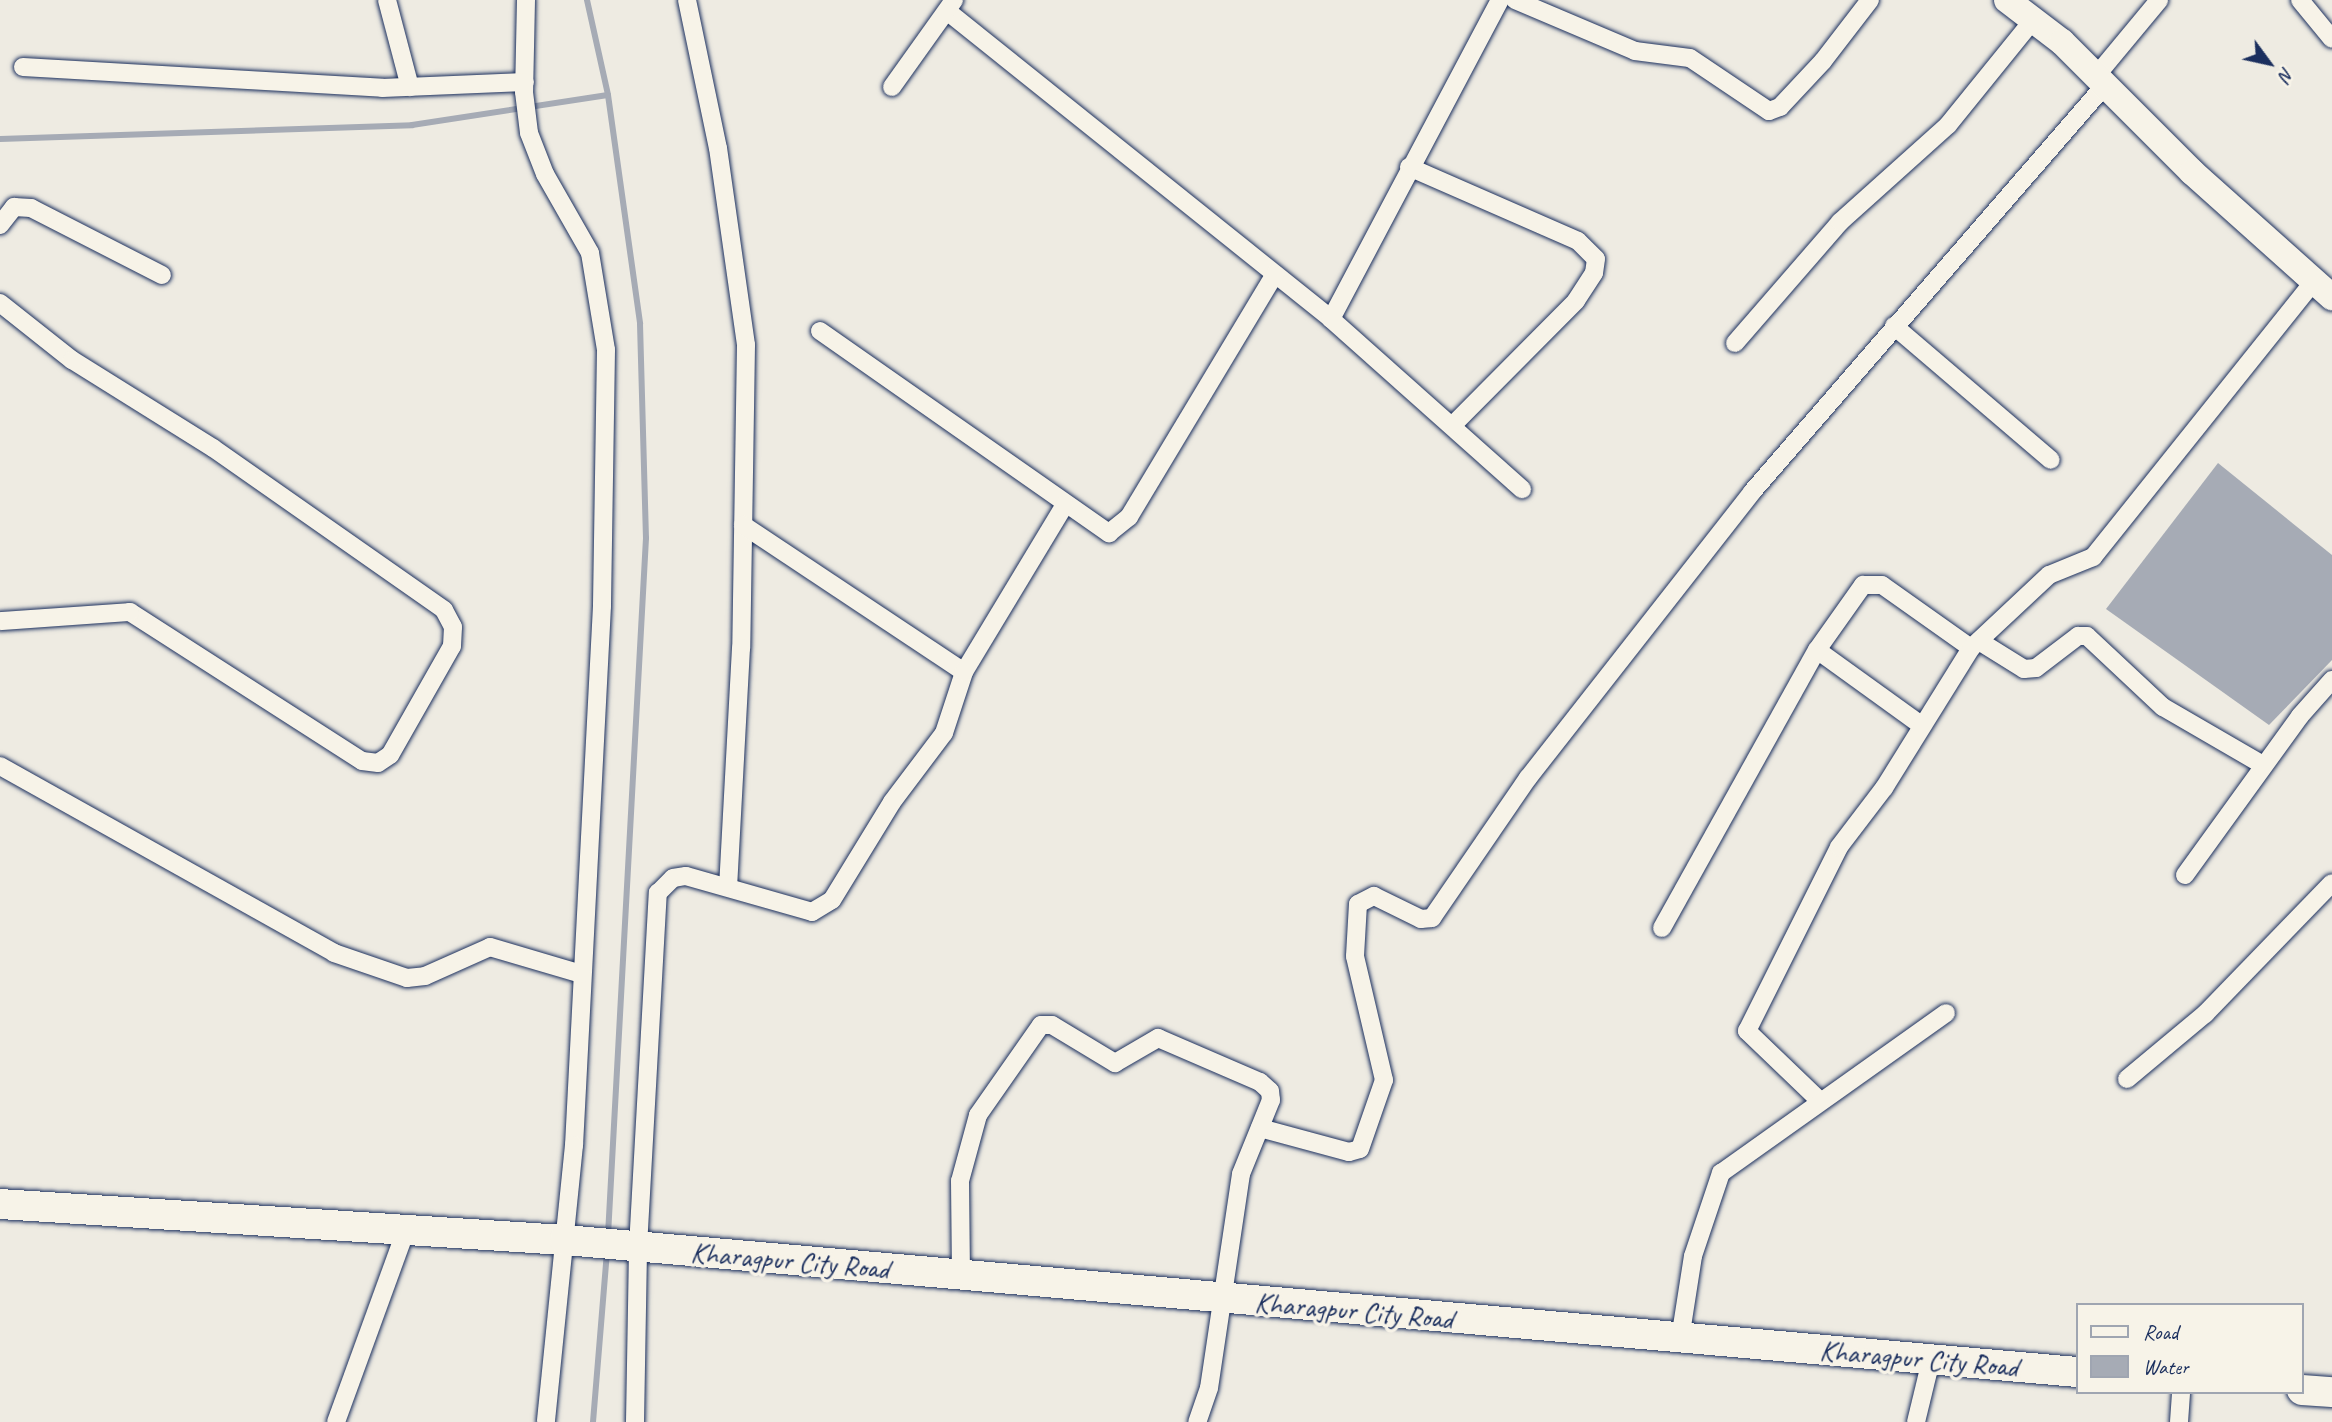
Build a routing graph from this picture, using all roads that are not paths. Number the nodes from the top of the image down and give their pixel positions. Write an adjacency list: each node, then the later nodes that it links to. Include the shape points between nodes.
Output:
1 (387, 0): 15 (street)
2 (526, 0): 16 (street)
3 (687, 0): 32 (street, via 718,148 746,345)
4 (1500, 0): 18 (street)
5 (1515, 0): 6 (street, via 1635,51 1690,58 1769,111 1780,107 1823,61)
6 (1870, 0)
7 (2007, 0): 11 (street)
8 (2158, 0): 14 (street)
9 (2300, 0): 12 (street)
10 (951, 5): 17 (street); 20 (street)
11 (2033, 20): 14 (street); 27 (street, via 1948,125 1840,222)
12 (2332, 39)
13 (23, 67): 15 (street)
14 (2100, 81): 22 (street); 25 (street)
15 (410, 87): 16 (street)
16 (524, 87): 45 (street, via 529,133 545,174 590,253 606,350 602,606)
17 (892, 87)
18 (1409, 167): 24 (street); 28 (street, via 1578,241 1596,259 1594,272 1576,301)
19 (0, 225): 21 (street, via 14,207 31,208)
20 (1275, 274): 24 (street); 31 (street, via 1119,529 1109,533 1094,527)
21 (162, 275)
22 (2327, 293): 34 (street, via 2093,557 2049,575)
23 (0, 303): 33 (street, via 72,360 213,448 444,610 453,627 452,646 390,755 378,763 362,761 130,612)
24 (1331, 319): 28 (street)
25 (1894, 326): 29 (street); 49 (street, via 1752,492 1554,745 1432,918 1421,919 1374,896 1358,904 1355,956 1384,1080 1360,1149 1349,1152)
26 (820, 331): 31 (street)
27 (1735, 343)
28 (1454, 424): 30 (street)
29 (2050, 460)
30 (1522, 489)
31 (1064, 506): 36 (street)
32 (743, 525): 36 (street); 42 (street)
33 (0, 621)
34 (1975, 644): 35 (street, via 1871,581 1855,593); 38 (street); 39 (street, via 2024,668 2036,668 2078,636 2087,636 2163,707)
35 (1817, 650): 38 (street); 44 (street)
36 (964, 673): 42 (street, via 944,733 822,909 812,912)
37 (2332, 680): 39 (street)
38 (1922, 725): 48 (street, via 1879,796 1839,846 1749,1020 1751,1037)
39 (2263, 765): 41 (street)
40 (0, 766): 45 (street, via 334,953 407,978 425,976 490,947)
41 (2185, 875)
42 (729, 886): 53 (street, via 673,878 656,900)
43 (2330, 891): 47 (street, via 2205,1014)
44 (1662, 928)
45 (582, 974): 52 (street)
46 (1946, 1013): 48 (street)
47 (2127, 1079)
48 (1819, 1100): 56 (street, via 1721,1173 1693,1256)
49 (1260, 1128): 54 (street, via 1271,1100 1260,1082 1158,1038 1115,1063 1052,1025 1041,1026 978,1115 960,1181); 55 (street, via 1238,1188)
50 (0, 1204): 51 (main road, Kharagpur City Road)
51 (406, 1230): 52 (main road, Kharagpur City Road); 62 (street)
52 (578, 1241): 53 (main road, Kharagpur City Road); 63 (street)
53 (635, 1247): 54 (main road, Kharagpur City Road); 64 (street)
54 (961, 1276): 55 (main road, Kharagpur City Road)
55 (1224, 1299): 56 (main road, Kharagpur City Road); 65 (street, via 1209,1388)
56 (1680, 1339): 57 (main road, Kharagpur City Road)
57 (1931, 1360): 58 (main road, Kharagpur City Road); 66 (street)
58 (2076, 1372)
59 (2304, 1390): 60 (main road)
60 (2332, 1392)
61 (2181, 1394): 67 (street)
62 (336, 1422)
63 (546, 1422)
64 (635, 1422)
65 (1198, 1422)
66 (1916, 1422)
67 (2179, 1422)

